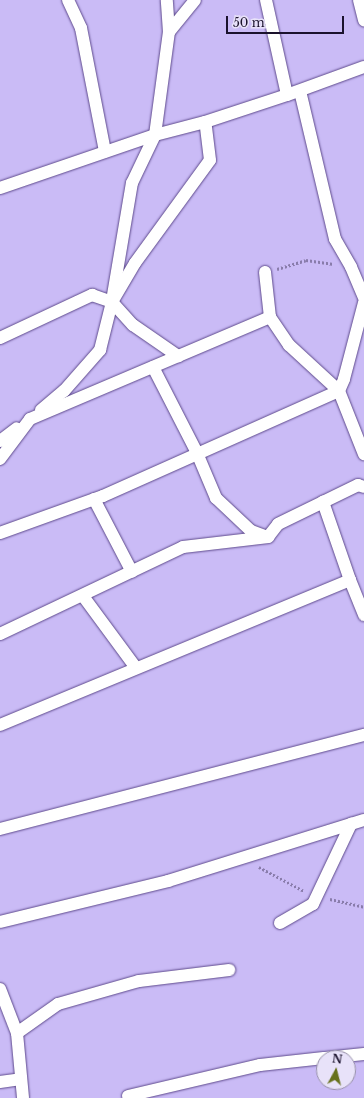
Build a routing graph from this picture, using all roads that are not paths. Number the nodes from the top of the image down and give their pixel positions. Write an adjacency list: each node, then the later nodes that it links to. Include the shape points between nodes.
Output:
1 (68, 0): 13 (street, via 81,28)
2 (167, 0): 7 (street)
3 (195, 0): 7 (street)
4 (266, 0): 10 (street)
5 (359, 0): 6 (street)
6 (364, 20)
7 (169, 32): 12 (street)
8 (364, 67): 9 (street)
9 (300, 91): 10 (street); 16 (street, via 335,239)
10 (287, 95): 11 (street)
11 (205, 122): 12 (street); 17 (street, via 210,160 135,263)
12 (155, 135): 13 (street); 17 (street, via 132,183)
13 (105, 152): 14 (street)
14 (0, 188)
15 (265, 272): 19 (street)
16 (364, 297)
17 (112, 302): 20 (street, via 92,296); 21 (street, via 133,325); 24 (street, via 100,350 64,391)
18 (364, 303): 23 (street, via 344,379)
19 (270, 317): 21 (street); 23 (street, via 288,345)
20 (0, 338)
21 (178, 356): 22 (street)
22 (153, 367): 24 (street); 26 (street)
23 (338, 391): 26 (street); 27 (street)
24 (30, 419): 25 (street); 28 (street)
25 (0, 440)
26 (197, 453): 30 (street); 33 (street, via 216,498 251,531)
27 (364, 454)
28 (0, 459)
29 (364, 487): 31 (street, via 358,485)
30 (94, 499): 32 (street); 34 (street)
31 (323, 502): 33 (street, via 278,524); 35 (street)
32 (0, 533)
33 (268, 537): 34 (street, via 183,547)
34 (132, 572): 36 (street)
35 (350, 580): 37 (street); 39 (street)
36 (83, 596): 38 (street); 39 (street)
37 (364, 615)
38 (0, 634)
39 (136, 668): 40 (street)
40 (0, 725)
41 (364, 735): 44 (street)
42 (364, 820): 43 (street)
43 (351, 824): 45 (street, via 168,880); 46 (street, via 313,904)
44 (0, 829)
45 (0, 922)
46 (280, 923)
47 (229, 970): 49 (street, via 139,981 58,1004)
48 (0, 989): 49 (street)
49 (17, 1033): 51 (street)
50 (316, 1059): 53 (street, via 260,1065)
51 (21, 1079): 52 (street); 54 (street)
52 (0, 1082)
53 (128, 1096)
54 (23, 1098)

